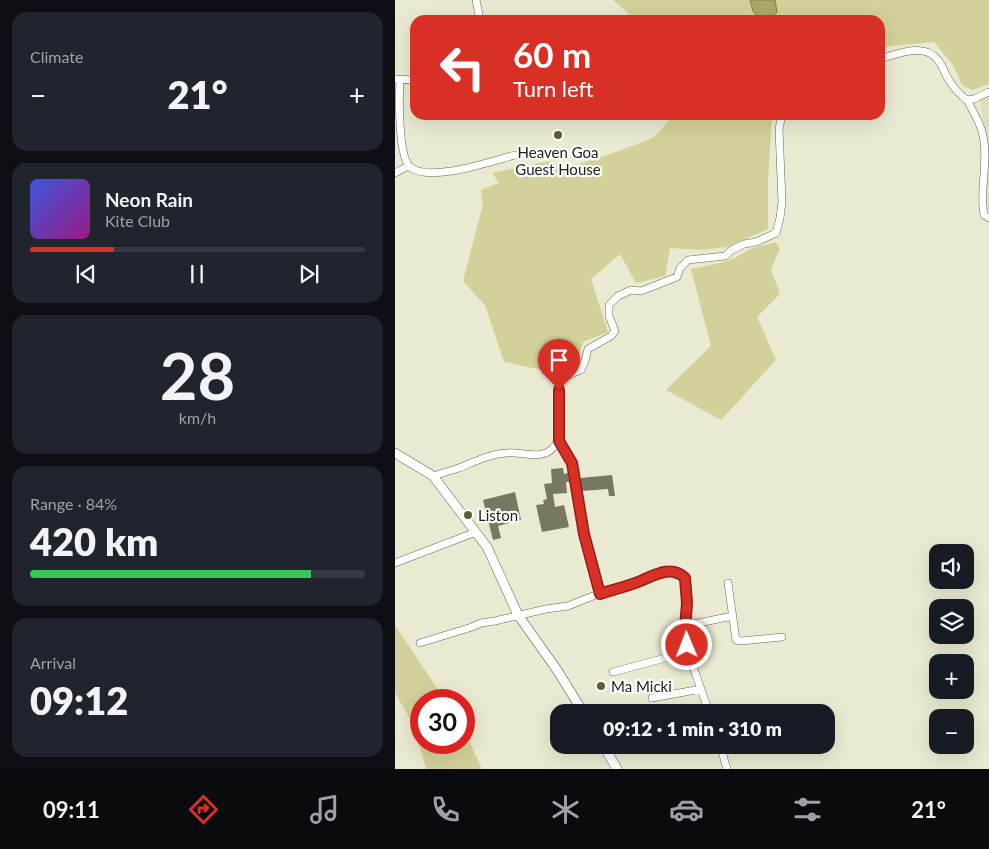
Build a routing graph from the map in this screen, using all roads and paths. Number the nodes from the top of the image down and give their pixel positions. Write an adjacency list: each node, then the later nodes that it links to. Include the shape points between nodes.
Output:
1 (476, 0): 2 (street)
2 (478, 15)
3 (885, 58): 7 (street, via 912,50 928,52 937,59 960,96)
4 (397, 79): 5 (street); 10 (street, via 401,137)
5 (410, 80)
6 (989, 92): 7 (street)
7 (967, 100): 12 (street, via 983,136 982,206 984,215)
8 (781, 120): 13 (street, via 782,202 775,233 744,244 725,256 688,260 677,277 618,296 609,305 615,331 588,349 581,370 561,380)
9 (515, 155): 10 (street, via 435,174 419,172)
10 (408, 166): 11 (street)
11 (395, 173)
12 (989, 218)
13 (559, 441): 15 (street, via 541,455 506,452); 19 (street, via 572,463 584,534)
14 (395, 453): 15 (street)
15 (433, 476): 16 (street)
16 (476, 532): 17 (street); 20 (street, via 487,546)
17 (395, 563)
18 (728, 583): 21 (street)
19 (600, 594): 20 (street, via 569,606); 22 (street, via 657,572 681,574 685,578)
20 (518, 615): 24 (street); 29 (street)
21 (732, 616): 22 (street); 23 (street, via 736,640)
22 (686, 623): 25 (street)
23 (782, 637)
24 (420, 643)
25 (688, 652): 26 (street); 27 (street)
26 (613, 672)
27 (701, 688): 28 (street); 30 (street)
28 (652, 698)
29 (578, 704)
30 (706, 704)
31 (608, 754): 33 (street)
32 (723, 754): 34 (street)
33 (617, 769)
34 (727, 769)

